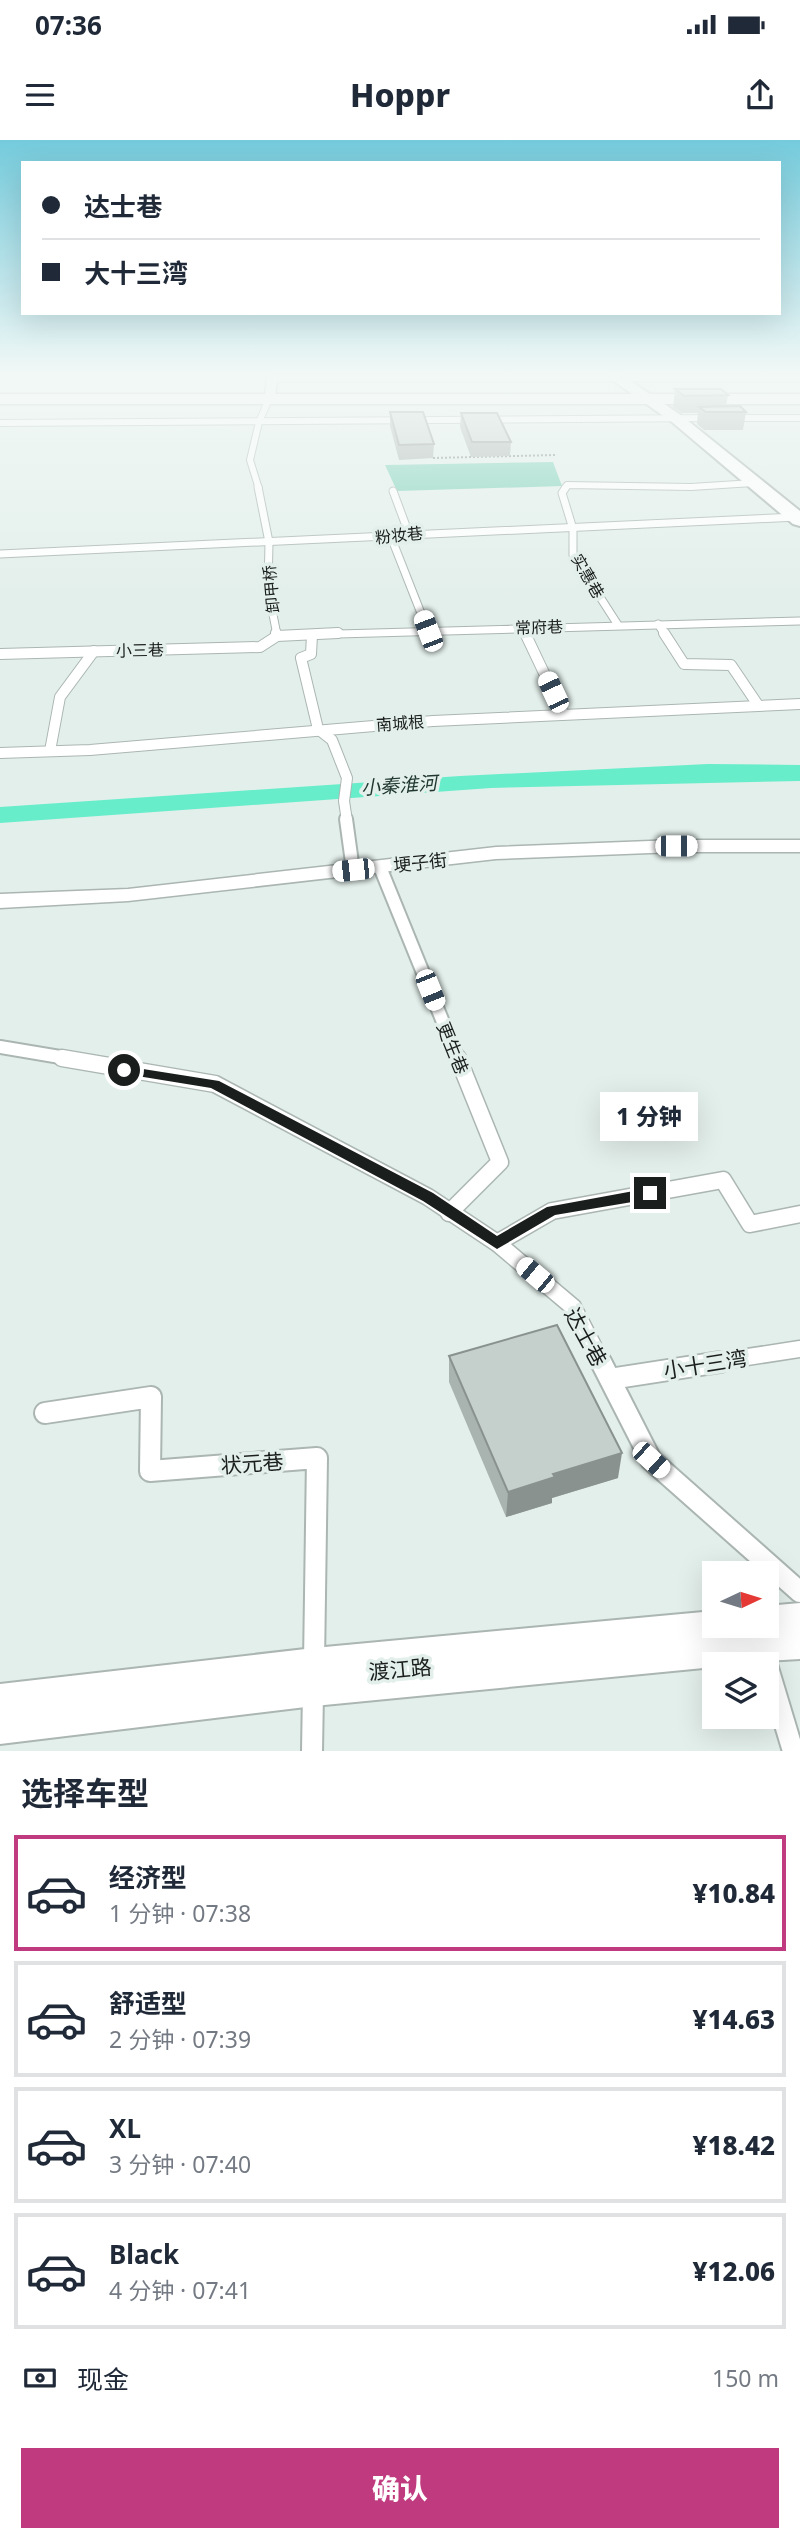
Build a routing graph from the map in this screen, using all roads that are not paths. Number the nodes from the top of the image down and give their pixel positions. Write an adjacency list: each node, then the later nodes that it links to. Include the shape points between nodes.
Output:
1 (253, 449): 9 (lane, 卸甲桥, via 250,460)
2 (713, 449): 3 (street)
3 (753, 483): 5 (street); 6 (lane, 实惠巷, via 567,485 562,493)
4 (393, 491): 7 (lane)
5 (799, 519): 6 (lane, 粉妆巷)
6 (573, 529): 7 (lane, 粉妆巷); 13 (lane, 实惠巷, via 573,555)
7 (410, 534): 8 (lane, 粉妆巷)
8 (391, 537): 9 (lane, 粉妆巷); 15 (lane)
9 (269, 542): 10 (lane, 粉妆巷); 17 (lane, 卸甲桥, via 268,589)
10 (0, 554)
11 (800, 621): 12 (lane, 常府巷)
12 (658, 624): 13 (lane, 常府巷); 21 (lane, via 684,664 731,665)
13 (618, 625): 14 (lane, 常府巷)
14 (523, 628): 15 (lane, 常府巷); 22 (lane)
15 (428, 631): 16 (lane, 常府巷)
16 (312, 635): 17 (lane, 常府巷); 23 (lane, via 311,654 301,658)
17 (277, 636): 18 (lane, 小三巷, via 260,647)
18 (94, 651): 19 (lane, 小三巷); 24 (lane, via 60,697)
19 (0, 654)
20 (800, 704): 21 (lane, 南城根)
21 (758, 705): 22 (lane, 南城根)
22 (563, 713): 23 (lane, 南城根)
23 (318, 729): 24 (lane, 南城根); 28 (lane, via 332,740 346,778 344,801)
24 (50, 751): 25 (lane, 南城根)
25 (0, 753)
26 (800, 846): 27 (street, 埂子街, via 496,853)
27 (380, 867): 28 (street, 埂子街); 31 (lane, 更生巷, via 500,1162)
28 (353, 870): 29 (street, 埂子街, via 128,895)
29 (0, 901)
30 (0, 1047): 31 (lane, 达士巷, via 215,1084 428,1197)
31 (449, 1213): 33 (lane, 达士巷)
32 (800, 1214): 33 (lane, via 750,1224 723,1180 552,1211)
33 (497, 1243): 35 (lane, 达士巷, via 573,1307)
34 (800, 1349): 35 (lane, 小十三湾)
35 (610, 1379): 37 (lane, 达士巷, via 651,1460)
36 (45, 1413): 40 (lane, 状元巷, via 151,1397 150,1471 317,1458)
37 (800, 1592)
38 (779, 1633): 43 (lane)
39 (726, 1638): 40 (street, 渡江路)
40 (314, 1677): 41 (street, 渡江路); 42 (lane)
41 (0, 1714)
42 (312, 1751)
43 (793, 1751)

